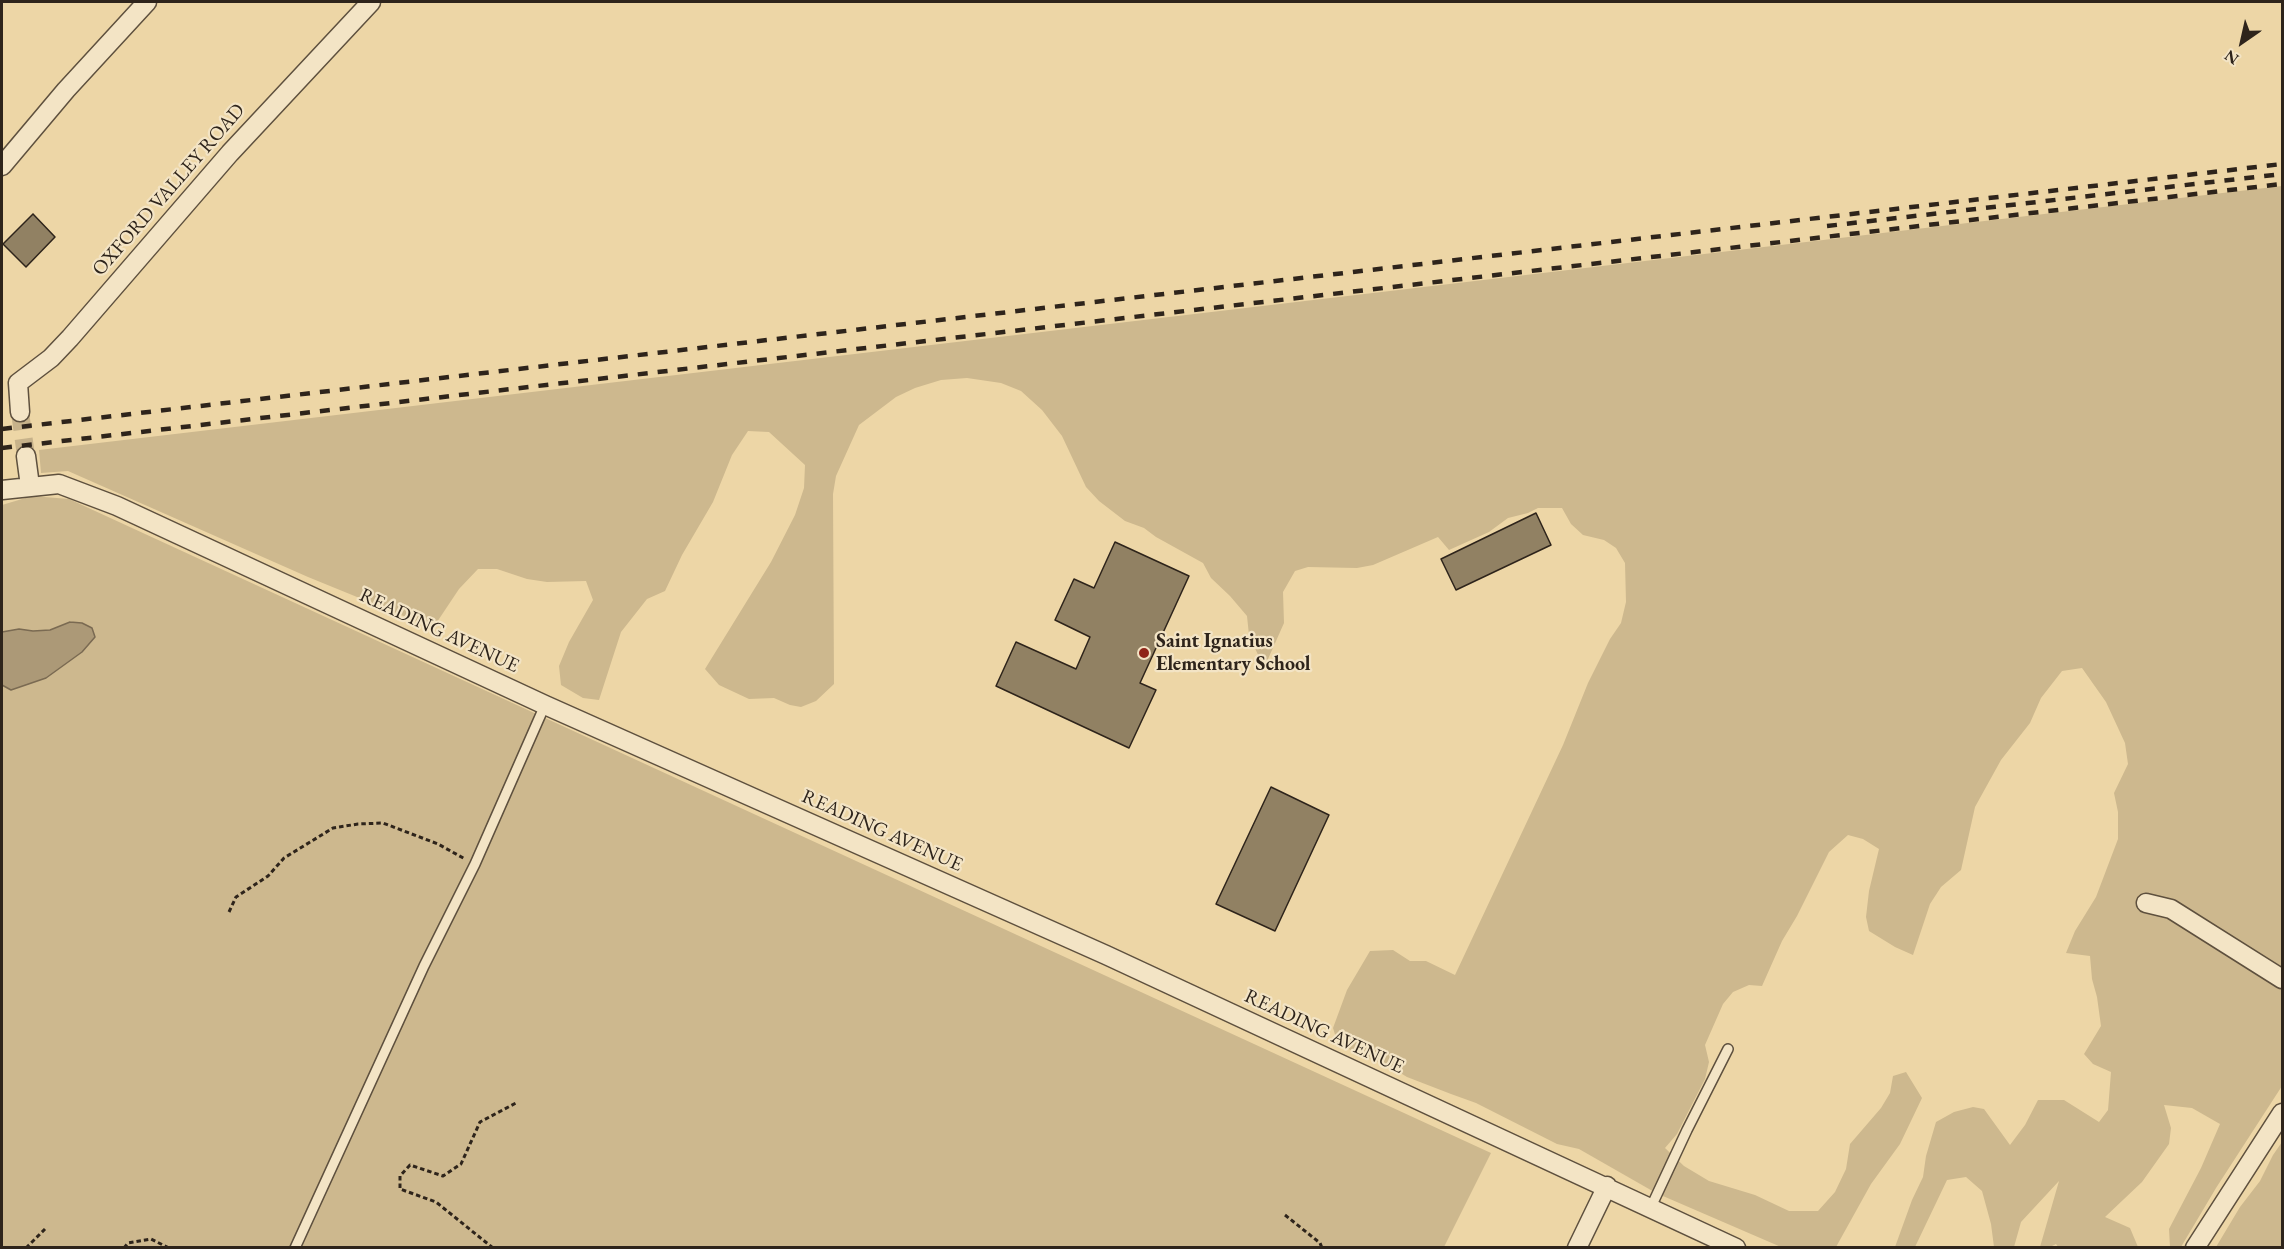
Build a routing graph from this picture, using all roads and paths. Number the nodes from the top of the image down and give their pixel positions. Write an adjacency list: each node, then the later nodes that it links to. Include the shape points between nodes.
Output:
1 (147, 2): 3 (street)
2 (371, 2): 4 (street, OXFORD VALLEY ROAD, via 230,153 70,338 51,358)
3 (2, 166)
4 (10, 382): 5 (street, OXFORD VALLEY ROAD)
5 (20, 412)
6 (26, 456): 7 (street)
7 (30, 486): 8 (street, READING AVENUE); 9 (street, READING AVENUE, via 59,484 117,506)
8 (2, 490)
9 (545, 705): 10 (lane); 17 (street, READING AVENUE, via 1106,955)
10 (475, 864): 12 (path, via 438,844 383,823 333,828 284,858 268,876 236,897); 24 (lane)
11 (2146, 903): 13 (street, via 2171,909)
12 (229, 912)
13 (2283, 979)
14 (1728, 1049): 18 (lane)
15 (516, 1103): 25 (path, via 480,1122 461,1164 444,1176 410,1165 400,1176 400,1188 436,1202)
16 (2283, 1113): 29 (street)
17 (1607, 1186): 18 (street, READING AVENUE); 27 (street)
18 (1651, 1207): 28 (street, READING AVENUE)
19 (1285, 1215): 26 (path)
20 (45, 1229): 21 (path)
21 (26, 1248)
22 (124, 1248): 23 (path, via 128,1243 151,1239)
23 (169, 1248)
24 (295, 1248)
25 (493, 1248)
26 (1322, 1248)
27 (1576, 1248)
28 (1736, 1248)
29 (2195, 1248)

